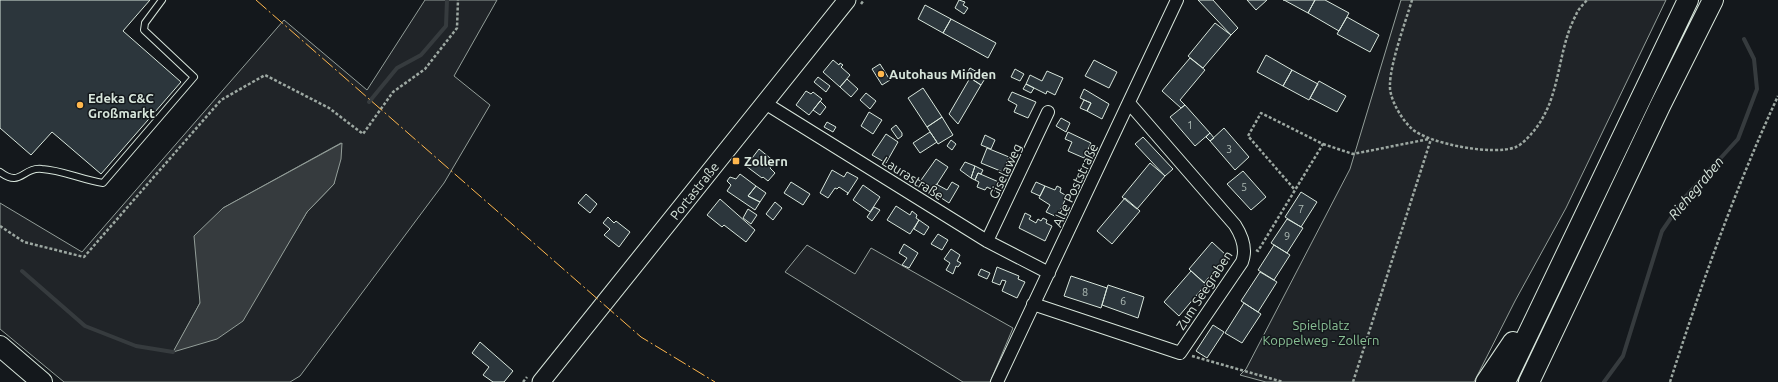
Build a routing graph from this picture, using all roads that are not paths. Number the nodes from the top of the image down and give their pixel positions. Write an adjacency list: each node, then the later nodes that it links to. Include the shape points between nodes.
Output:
1 (162, 0): 9 (lane, via 145,23 144,30 194,77 103,183 41,168 30,170 18,178 8,178)
2 (847, 0): 6 (main road, Portastraße)
3 (1177, 0): 7 (street, Alte Poststraße)
4 (1688, 0): 12 (highway)
5 (1713, 0): 20 (highway)
6 (765, 103): 10 (street, Laurastraße); 16 (main road, Portastraße)
7 (1129, 103): 11 (street, Alte Poststraße); 13 (street, Zum Seegraben, via 1235,225 1244,243 1242,262 1180,353)
8 (1048, 112): 10 (street, Giselaweg)
9 (0, 172)
10 (987, 241): 11 (street, Laurastraße)
11 (1049, 273): 13 (street, Alte Poststraße)
12 (1552, 283): 18 (highway); 19 (highway)
13 (1033, 304): 17 (street, Alte Poststraße)
14 (0, 346): 15 (highway)
15 (42, 382)
16 (541, 382)
17 (997, 382)
18 (1486, 382)
19 (1505, 382)
20 (1529, 382)

